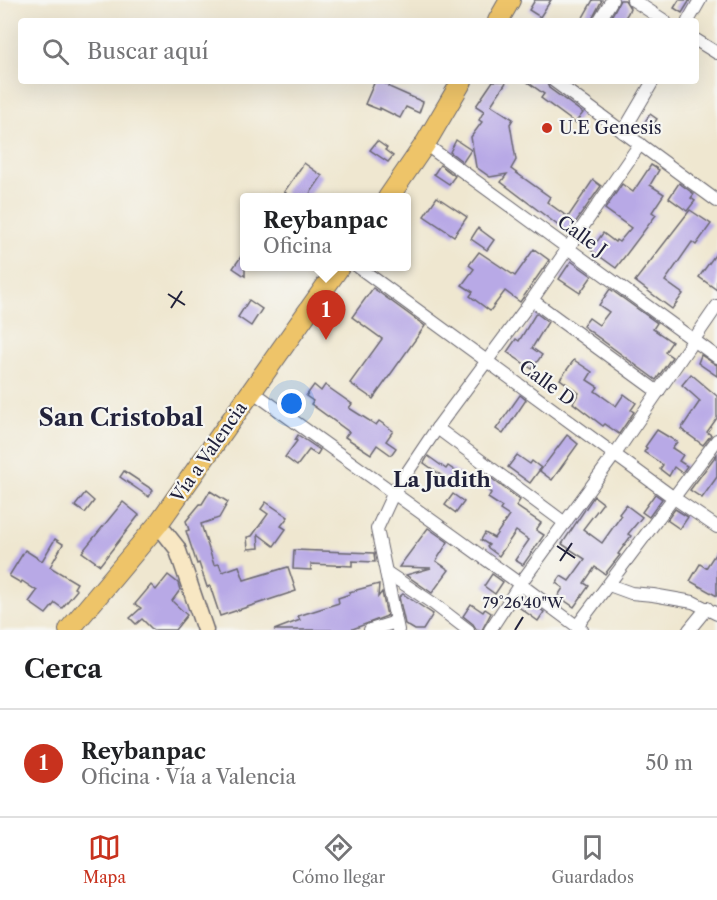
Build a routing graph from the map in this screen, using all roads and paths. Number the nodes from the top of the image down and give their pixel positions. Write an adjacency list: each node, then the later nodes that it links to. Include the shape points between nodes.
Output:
1 (510, 0): 5 (highway)
2 (612, 0): 6 (street)
3 (633, 0): 7 (street)
4 (700, 0): 8 (street)
5 (500, 18)
6 (601, 18)
7 (660, 18)
8 (690, 18)
9 (699, 42): 10 (street)
10 (717, 53)
11 (460, 84): 15 (highway)
12 (561, 84): 14 (street)
13 (651, 84): 14 (street)
14 (623, 132): 16 (street)
15 (424, 144): 17 (highway); 19 (street, Calle J)
16 (640, 144): 18 (street); 19 (street)
17 (391, 193)
18 (717, 201)
19 (568, 248): 22 (street); 24 (street, Calle J)
20 (337, 271): 27 (highway, Vía a Valencia)
21 (362, 271): 26 (street, Calle D)
22 (532, 300): 26 (street); 28 (street)
23 (717, 306): 24 (street)
24 (694, 339): 25 (street, Calle J); 28 (street)
25 (717, 357)
26 (487, 362): 29 (street); 31 (street, Calle D)
27 (252, 391): 32 (street); 35 (highway, Vía a Valencia)
28 (658, 392): 31 (street)
29 (437, 428): 32 (street); 34 (street)
30 (717, 440): 33 (street)
31 (615, 454): 33 (street, Calle D); 34 (street)
32 (394, 492): 37 (street, via 377,529); 38 (street)
33 (674, 498): 36 (street, Calle D); 39 (street)
34 (565, 523): 38 (street)
35 (158, 524): 43 (highway, Vía a Valencia); 44 (main road, via 177,548)
36 (717, 527)
37 (386, 572): 41 (street); 46 (street)
38 (520, 584): 42 (street); 47 (street)
39 (609, 585): 40 (street, via 631,593 683,600); 42 (street)
40 (712, 611): 48 (street)
41 (397, 626): 45 (street)
42 (573, 627)
43 (69, 630)
44 (205, 630)
45 (370, 630)
46 (468, 630)
47 (490, 630)
48 (689, 630)

